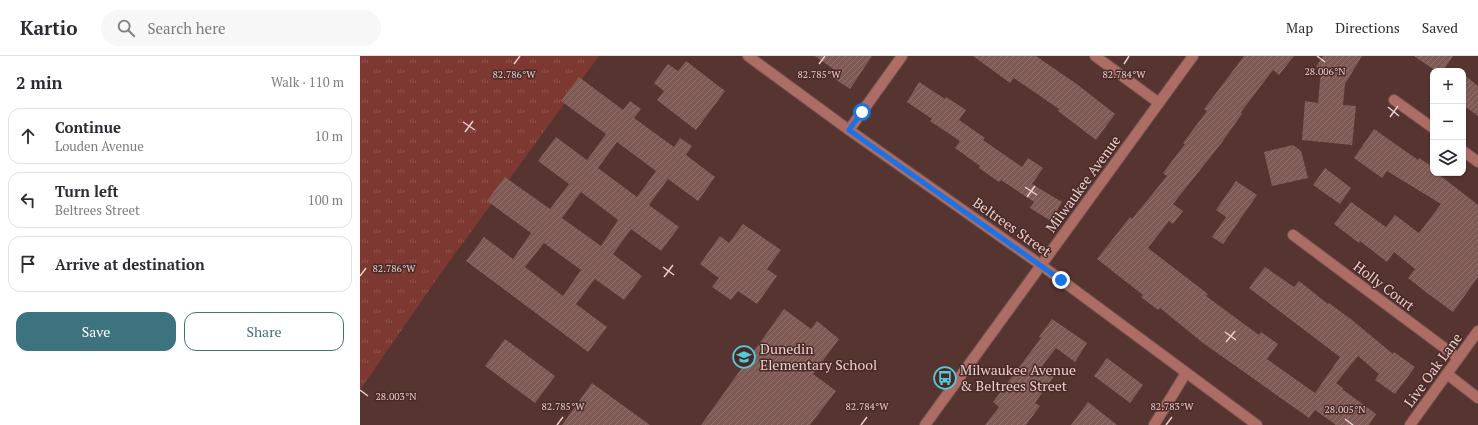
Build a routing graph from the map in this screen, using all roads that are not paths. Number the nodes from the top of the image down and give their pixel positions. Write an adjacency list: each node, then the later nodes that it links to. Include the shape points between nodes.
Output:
1 (748, 56): 8 (street, Beltrees Street)
2 (902, 56): 8 (street)
3 (1095, 56): 6 (street)
4 (1194, 56): 6 (street, Milwaukee Avenue)
5 (1394, 100): 7 (street)
6 (1159, 103): 12 (street, Milwaukee Avenue)
7 (1430, 126)
8 (849, 130): 12 (street, Beltrees Street)
9 (1466, 152): 10 (street)
10 (1478, 162)
11 (1293, 235): 14 (street, Holly Court)
12 (1041, 265): 15 (street, Beltrees Street); 18 (street, Milwaukee Avenue)
13 (1478, 331): 14 (street, Live Oak Lane)
14 (1458, 358): 16 (street, Live Oak Lane)
15 (1186, 373): 19 (street); 20 (street, Beltrees Street)
16 (1446, 374): 17 (street); 21 (street, Live Oak Lane)
17 (1478, 398)
18 (925, 425)
19 (1154, 425)
20 (1257, 425)
21 (1410, 425)

